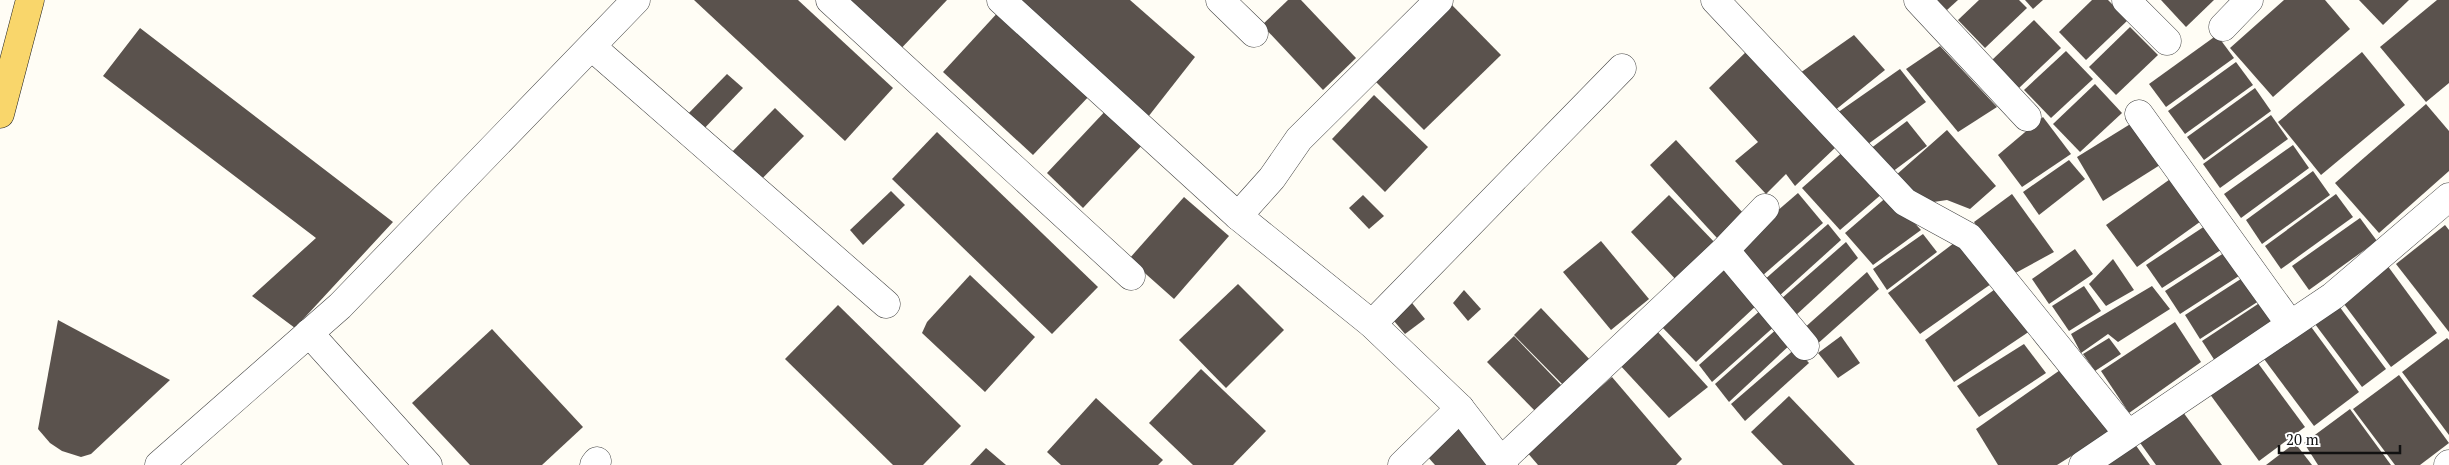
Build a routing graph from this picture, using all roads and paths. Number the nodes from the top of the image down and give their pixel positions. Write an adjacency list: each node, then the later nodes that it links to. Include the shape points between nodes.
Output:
1 (30, 0): 16 (main road)
2 (636, 0): 14 (street)
3 (830, 0): 23 (street)
4 (1001, 0): 21 (street)
5 (1220, 0): 12 (street)
6 (1439, 0): 21 (street, via 1299,139 1272,178)
7 (1918, 0): 18 (street)
8 (2126, 0): 13 (street)
9 (2249, 0): 11 (street)
10 (1720, 1): 30 (street, via 1905,202 1969,237)
11 (2223, 27)
12 (1254, 32)
13 (2166, 41)
14 (592, 48): 24 (street); 27 (street, via 340,306)
15 (1622, 68): 25 (street)
16 (0, 114)
17 (2139, 114): 26 (street)
18 (2028, 117)
19 (2449, 197): 26 (street, via 2348,285)
20 (1765, 208): 22 (street)
21 (1238, 216): 25 (street)
22 (1725, 250): 28 (street); 31 (street)
23 (1131, 276)
24 (886, 304)
25 (1372, 324): 29 (street)
26 (2290, 324): 30 (street)
27 (309, 333): 32 (street); 33 (street)
28 (1805, 346)
29 (1460, 408): 31 (street); 34 (street)
30 (2128, 434): 35 (street)
31 (1502, 463)
32 (159, 465)
33 (428, 465)
34 (1402, 465)
35 (2083, 465)

